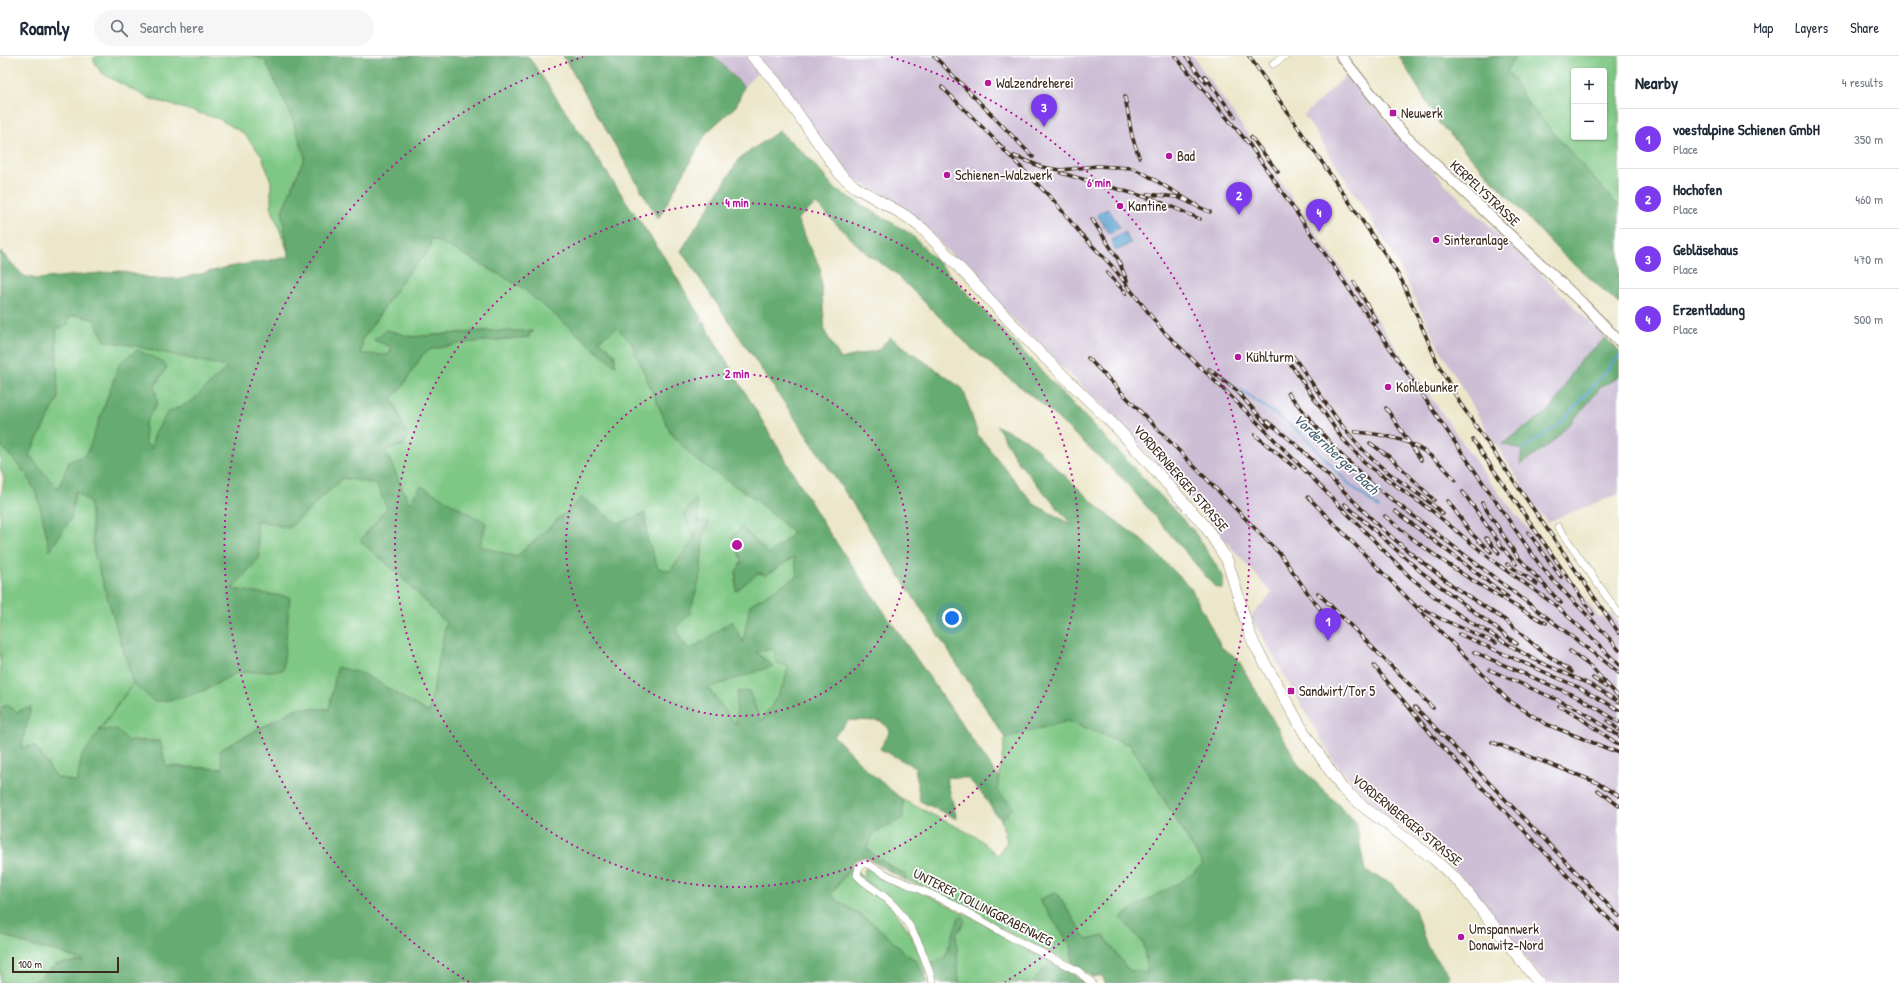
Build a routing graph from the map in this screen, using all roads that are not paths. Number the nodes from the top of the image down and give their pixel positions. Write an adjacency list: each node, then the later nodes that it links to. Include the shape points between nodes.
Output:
1 (752, 56): 10 (main road, VORDERNBERGER STRASSE, via 778,86 840,174 855,187 906,216 923,229 1034,347 1119,430 1206,527 1221,549 1231,572 1254,644 1305,734 1342,788 1364,808 1434,859 1460,883)
2 (1285, 56): 4 (street)
3 (1341, 56): 5 (main road, KERPELYSTRASSE, via 1405,136 1582,302)
4 (1273, 64)
5 (1617, 339)
6 (1558, 527): 7 (street)
7 (1619, 614)
8 (933, 983): 9 (street, UNTERER TOLLINGGRABENWEG, via 911,928 888,900 861,880 858,874 862,864 951,902 1014,939 1078,971)
9 (1092, 983)
10 (1539, 983)

